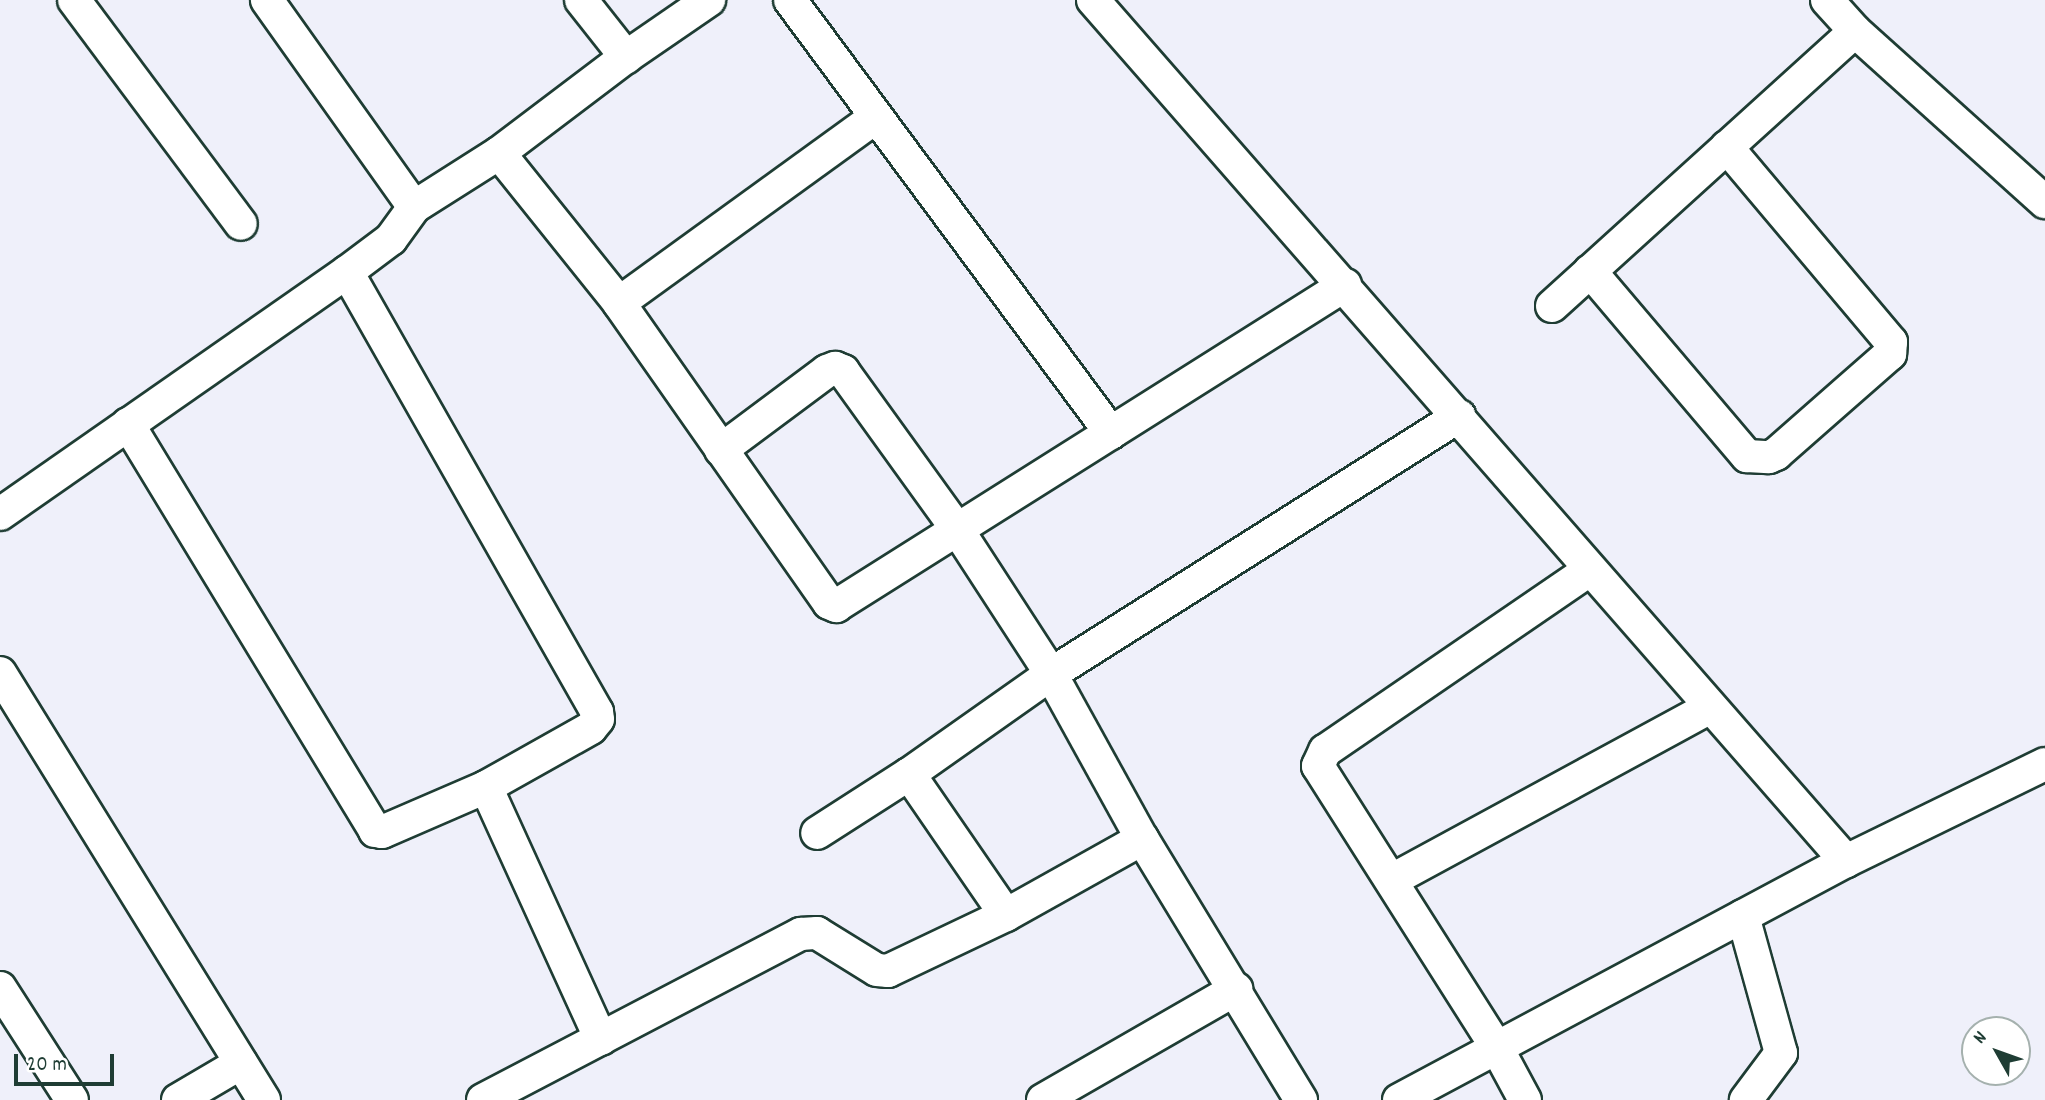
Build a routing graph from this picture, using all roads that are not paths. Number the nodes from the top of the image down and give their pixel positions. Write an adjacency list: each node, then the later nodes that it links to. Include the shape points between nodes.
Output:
1 (74, 0): 15 (street)
2 (581, 0): 9 (street)
3 (709, 0): 9 (street)
4 (790, 0): 10 (street)
5 (1093, 0): 18 (street)
6 (1827, 0): 8 (street)
7 (269, 1): 14 (street)
8 (1855, 31): 11 (street); 13 (street)
9 (626, 57): 12 (street)
10 (875, 118): 19 (street); 23 (street)
11 (1727, 147): 16 (street); 16 (street, via 1891,342 1890,354 1776,453 1747,456)
12 (499, 153): 14 (street); 19 (street)
13 (2045, 202)
14 (414, 207): 17 (street, via 391,239)
15 (241, 224)
16 (1590, 271): 20 (street)
17 (347, 272): 22 (street); 33 (street, via 597,712 591,728)
18 (1345, 285): 21 (street); 23 (street)
19 (619, 303): 24 (street)
20 (1552, 306)
21 (1459, 416): 27 (street); 29 (street)
22 (128, 424): 25 (street); 33 (street, via 371,828 382,832)
23 (1111, 433): 26 (street)
24 (720, 450): 26 (street, via 833,605); 26 (street, via 827,371 843,370)
25 (0, 514)
26 (957, 529): 29 (street)
27 (1590, 570): 30 (street); 37 (street, via 1319,758 1321,774)
28 (0, 673): 44 (street)
29 (1051, 674): 32 (street); 35 (street)
30 (1710, 707): 36 (street); 37 (street)
31 (2045, 764): 36 (street)
32 (908, 774): 34 (street); 38 (street)
33 (486, 787): 42 (street)
34 (817, 833)
35 (1142, 839): 38 (street); 41 (street)
36 (1846, 861): 39 (street)
37 (1392, 880): 43 (street)
38 (1006, 915): 42 (street, via 888,971 877,970 809,932)
39 (1743, 916): 43 (street); 53 (street, via 1781,1053)
40 (0, 988): 46 (street)
41 (1236, 989): 49 (street); 50 (street)
42 (601, 1039): 45 (street)
43 (1497, 1048): 51 (street); 52 (street)
44 (241, 1063): 47 (street); 48 (street)
45 (488, 1099)
46 (72, 1100)
47 (177, 1100)
48 (264, 1100)
49 (1043, 1100)
50 (1301, 1100)
51 (1399, 1100)
52 (1525, 1100)
53 (1746, 1100)

